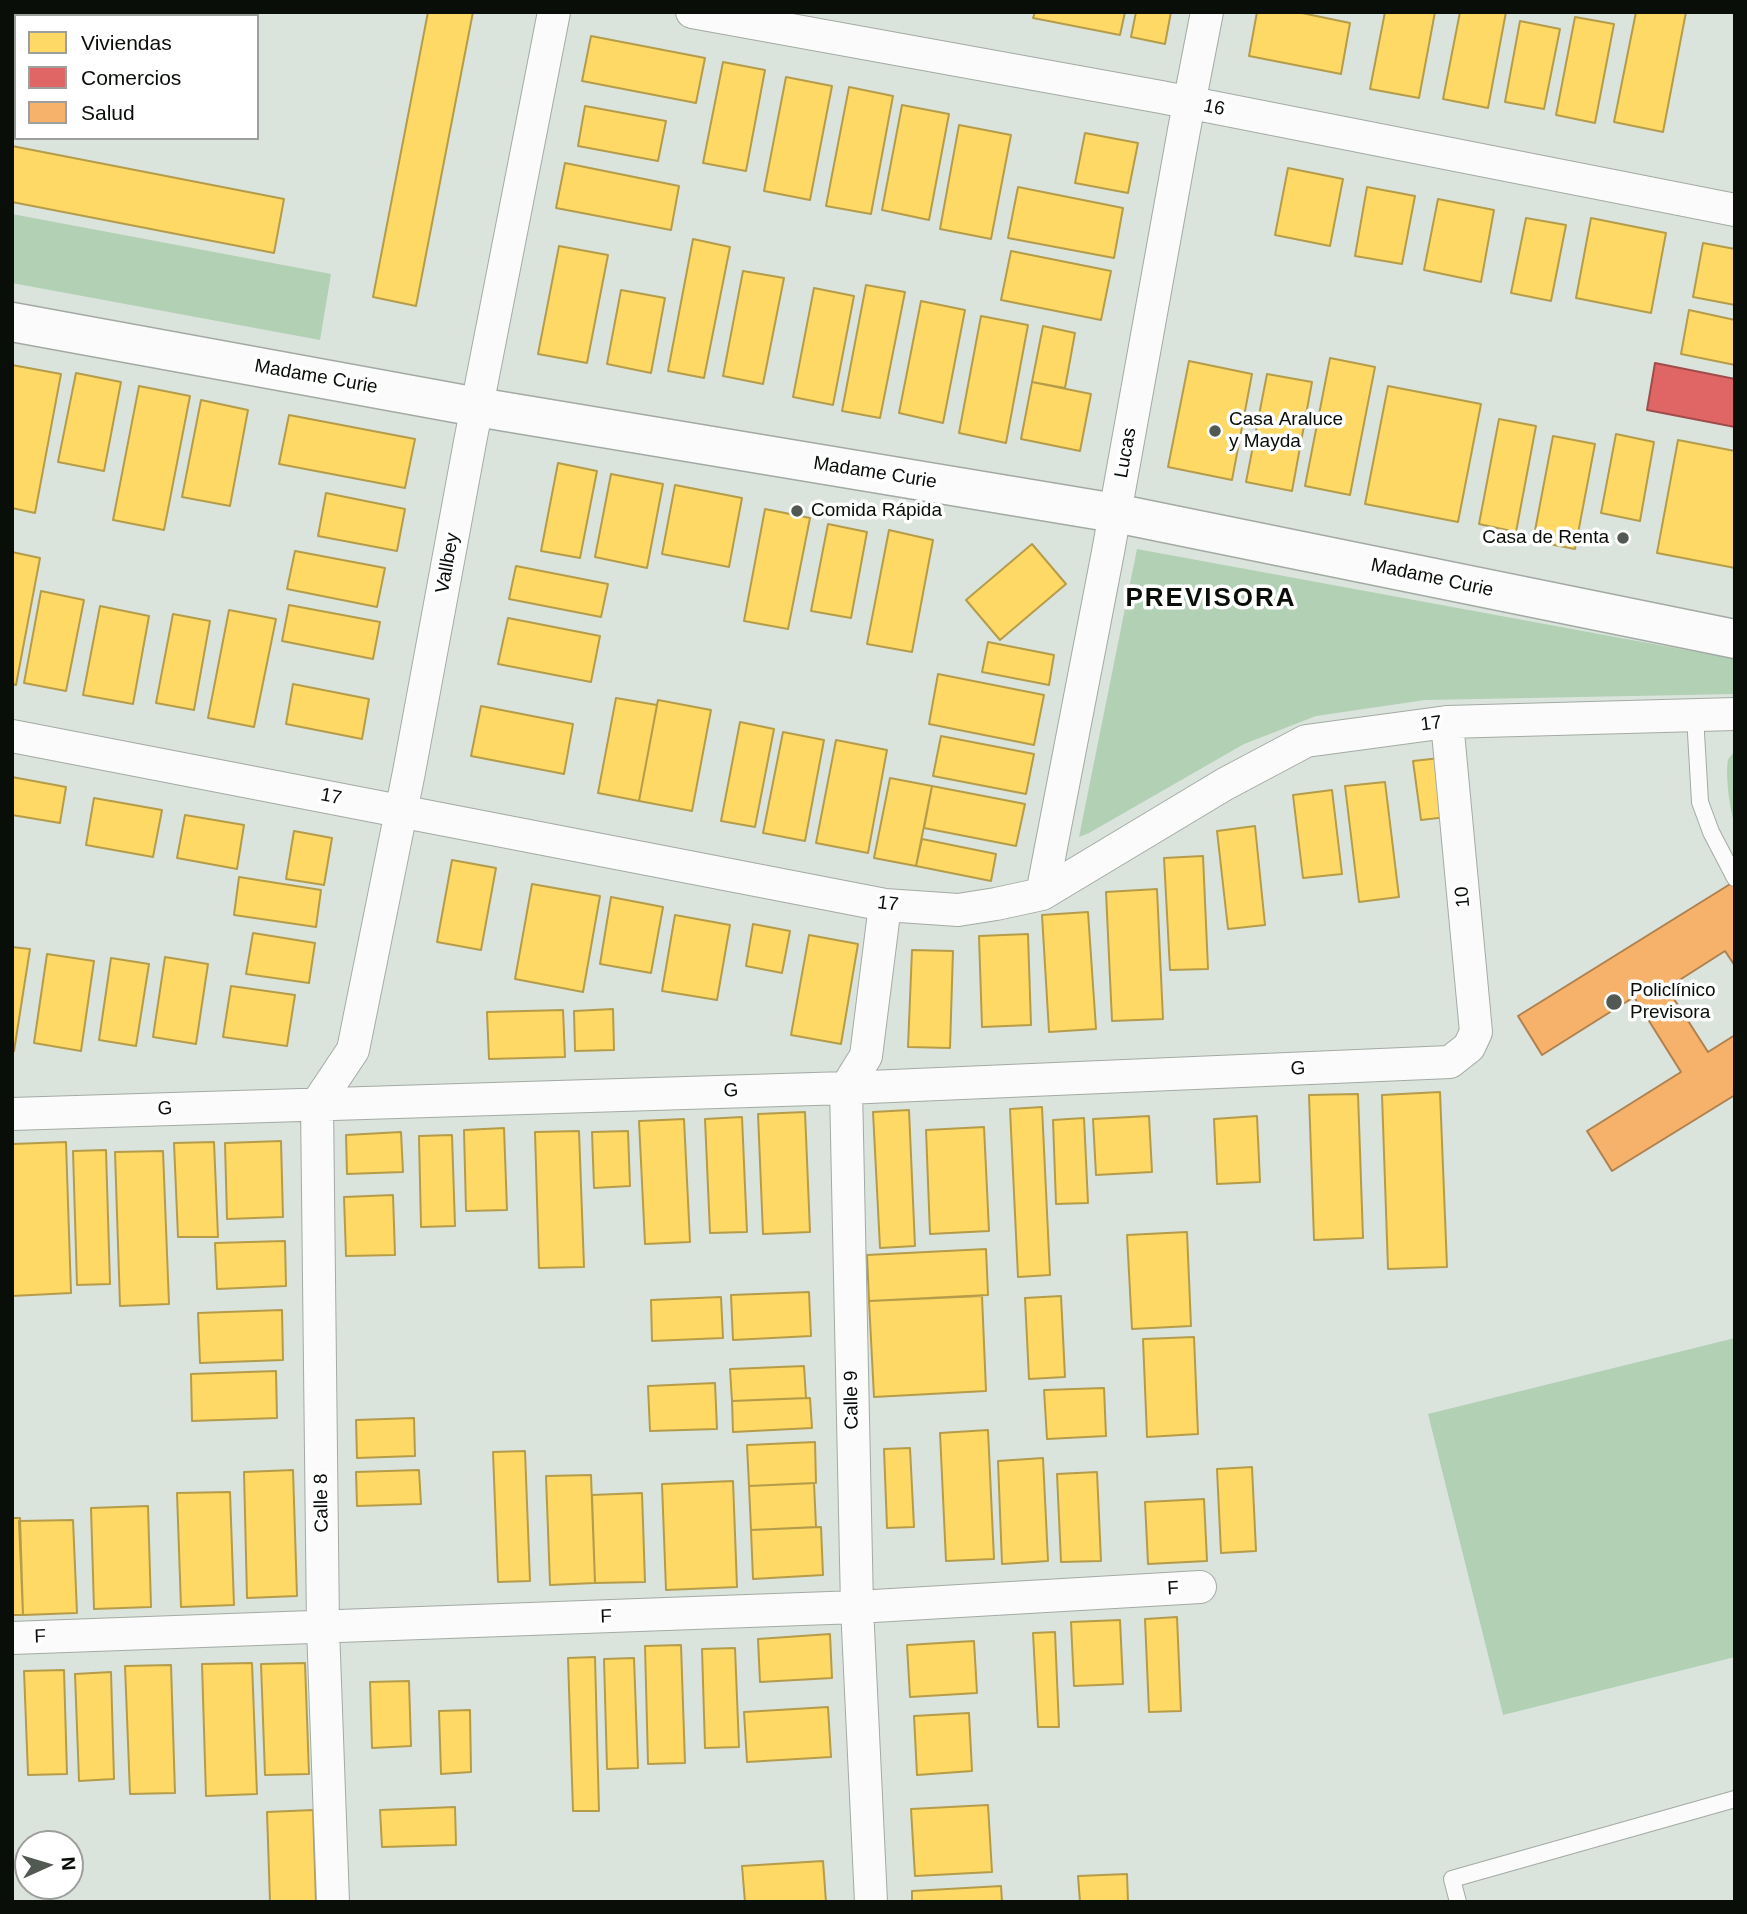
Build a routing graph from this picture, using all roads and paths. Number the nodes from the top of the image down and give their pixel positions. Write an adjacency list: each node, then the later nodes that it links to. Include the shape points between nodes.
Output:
1 (554, 12): 7 (street, Vallbey)
2 (692, 12): 4 (street, 16)
3 (1207, 12): 4 (street, Lucas)
4 (1189, 103): 5 (street, 16); 8 (street, Lucas)
5 (1735, 210)
6 (12, 322): 7 (main road, Madame Curie)
7 (477, 407): 8 (main road, Madame Curie); 14 (street, Vallbey)
8 (1115, 513): 9 (main road, Madame Curie); 16 (street, Lucas)
9 (1735, 639)
10 (1735, 714): 11 (street, 17)
11 (1695, 716): 12 (street, 17); 15 (lane, via 1700,802)
12 (1447, 722): 16 (street, 17, via 1306,741); 18 (street, 10, via 1475,1032 1469,1047)
13 (12, 736): 14 (street, 17)
14 (400, 812): 17 (street, 17); 20 (street, Vallbey, via 353,1050)
15 (1735, 878)
16 (1042, 894): 17 (street, 17, via 958,910)
17 (885, 905): 19 (street, via 866,1056)
18 (1450, 1062): 19 (street, G)
19 (846, 1088): 20 (street, G); 23 (street, Calle 9)
20 (317, 1104): 21 (street, G); 24 (street, Calle 8)
21 (12, 1114)
22 (1200, 1587): 23 (street, F)
23 (857, 1607): 24 (street, F); 28 (street, Calle 9)
24 (323, 1628): 25 (street, F); 27 (street, Calle 8)
25 (12, 1638)
26 (1735, 1799): 29 (lane, via 1452,1879)
27 (333, 1902)
28 (871, 1902)
29 (1458, 1902)

